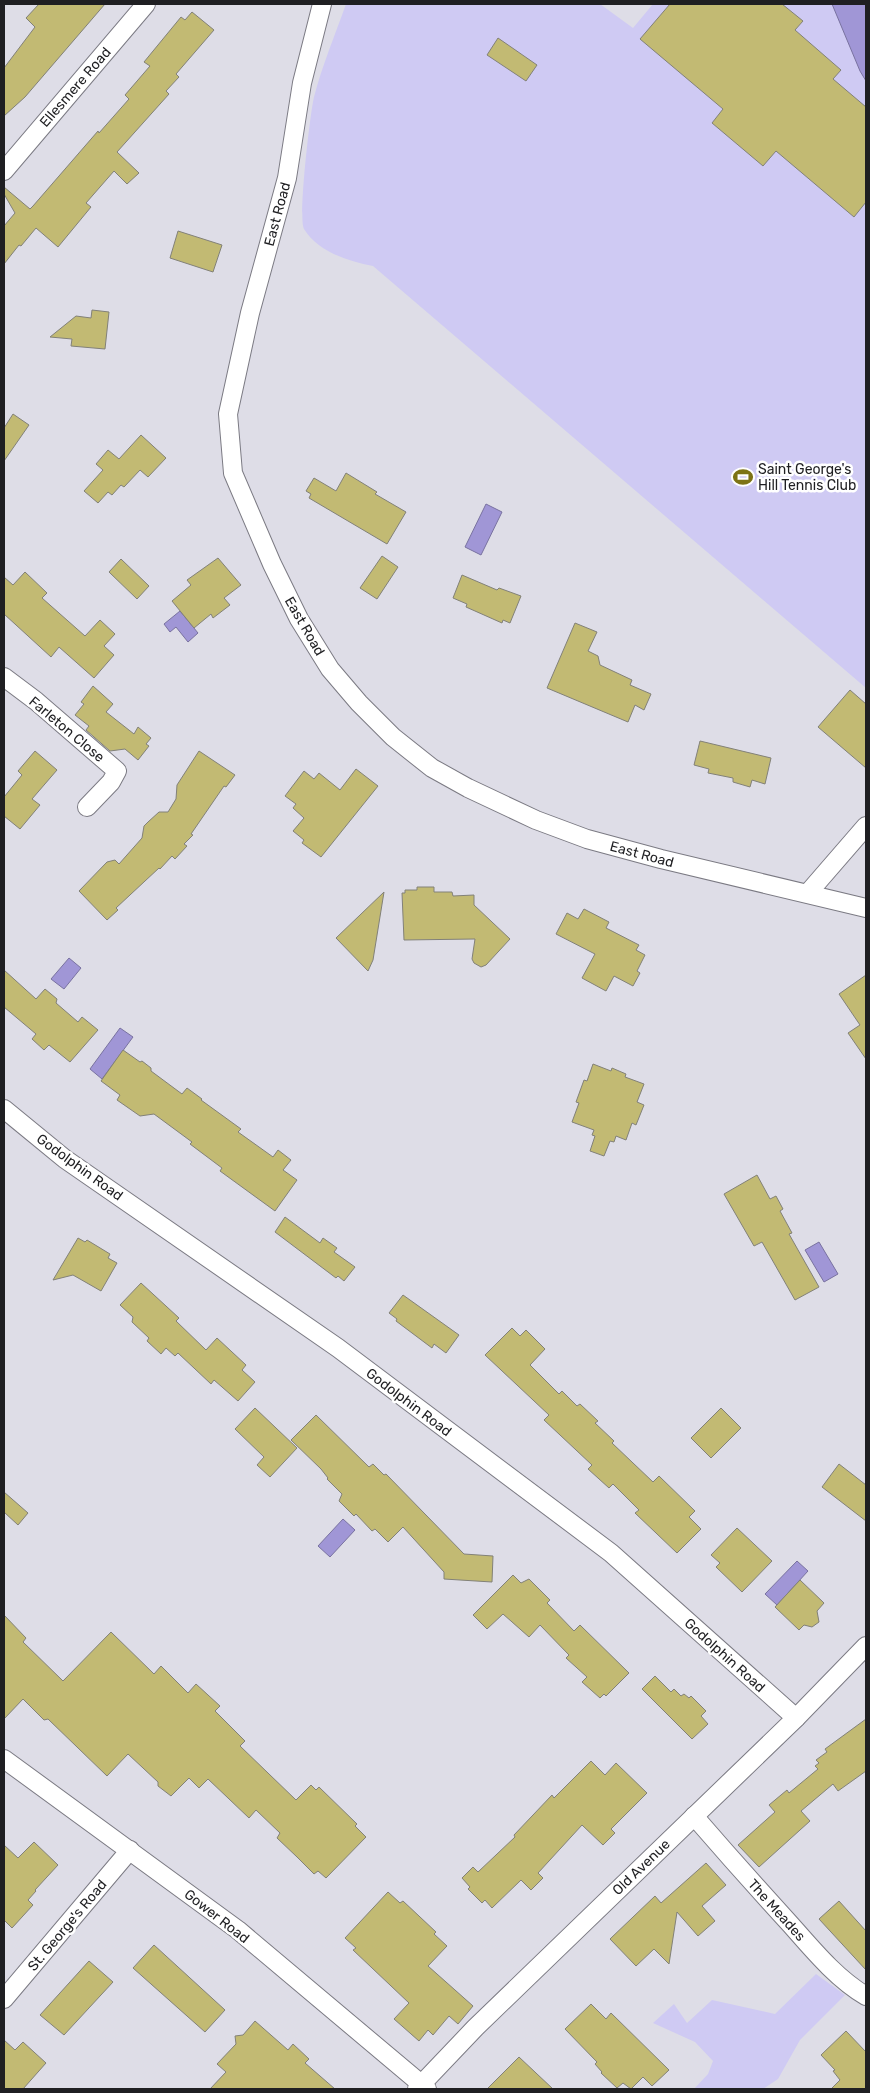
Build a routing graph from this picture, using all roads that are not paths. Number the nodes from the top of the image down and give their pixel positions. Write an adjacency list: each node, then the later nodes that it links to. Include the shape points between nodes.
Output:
1 (146, 4): 3 (street, Ellesmere Road)
2 (322, 4): 7 (street, East Road, via 302,84 287,178 250,312 228,414 233,473 299,620 330,669 393,737 432,768 468,788 536,820 587,839 661,860)
3 (4, 171)
4 (4, 677): 5 (street, Farleton Close, via 116,771 111,782)
5 (87, 807)
6 (866, 826): 7 (street)
7 (808, 893): 8 (street, East Road)
8 (866, 908)
9 (4, 1109): 11 (street, Godolphin Road, via 65,1159 338,1348 611,1553)
10 (866, 1646): 11 (street, Old Avenue)
11 (796, 1718): 13 (street, Old Avenue)
12 (4, 1759): 14 (street, Gower Road)
13 (694, 1816): 15 (street, The Meades, via 817,1954); 17 (street, Old Avenue, via 475,2028)
14 (130, 1850): 16 (street, St. George's Road); 17 (street, Gower Road, via 238,1930)
15 (866, 1996)
16 (4, 1999)
17 (422, 2088)

